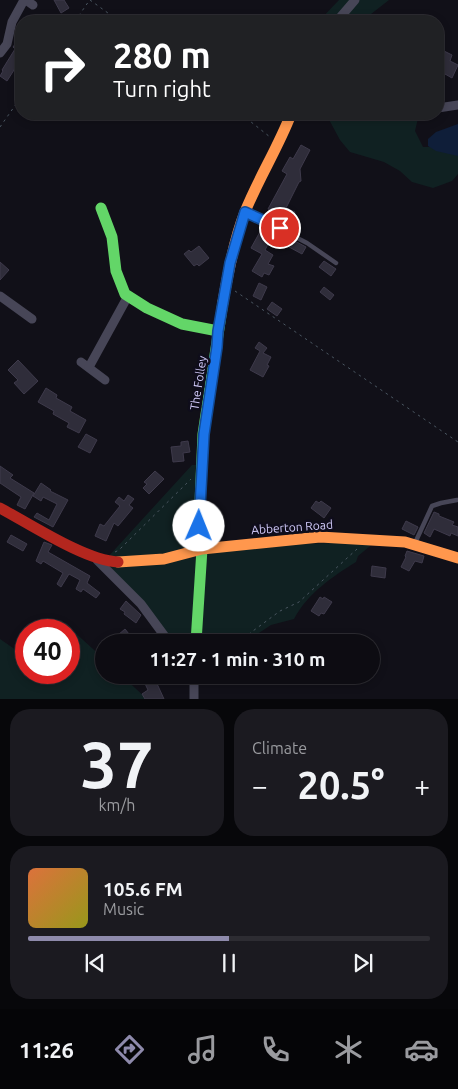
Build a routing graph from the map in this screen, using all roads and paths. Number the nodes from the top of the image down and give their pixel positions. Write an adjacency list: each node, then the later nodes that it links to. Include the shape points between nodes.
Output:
1 (90, 0): 5 (path); 6 (path)
2 (355, 0): 7 (street)
3 (28, 2): 4 (street)
4 (16, 15)
5 (79, 15)
6 (111, 15)
7 (342, 15)
8 (15, 16): 9 (street, via 7,44)
9 (0, 53)
10 (458, 105): 12 (street)
11 (15, 106): 15 (path)
12 (444, 107)
13 (248, 120): 16 (path)
14 (289, 120): 16 (street, The Folley)
15 (0, 127)
16 (280, 142): 18 (street, The Folley)
17 (101, 208): 22 (street, via 112,237 116,271)
18 (245, 212): 19 (lane, via 307,243); 20 (street, The Folley)
19 (336, 262)
20 (226, 285): 24 (street, The Folley); 26 (path)
21 (0, 296): 23 (street)
22 (128, 296): 24 (street, via 182,324); 25 (street, via 85,364)
23 (32, 319)
24 (218, 331): 31 (street, The Folley, via 204,434 199,526)
25 (105, 380)
26 (458, 442)
27 (195, 475): 34 (path, via 118,550)
28 (457, 500): 30 (lane, via 432,506)
29 (0, 508): 34 (street)
30 (414, 545): 31 (street, Abberton Road, via 394,540 320,537); 33 (street, Abberton Road)
31 (202, 549): 34 (street, Abberton Road, via 136,562); 36 (street, The Folley)
32 (358, 549): 37 (path, via 299,602 280,611)
33 (458, 558)
34 (98, 559): 35 (street, via 141,604)
35 (163, 634)
36 (197, 634)
37 (249, 634)
38 (193, 684): 39 (street)
39 (194, 699)

